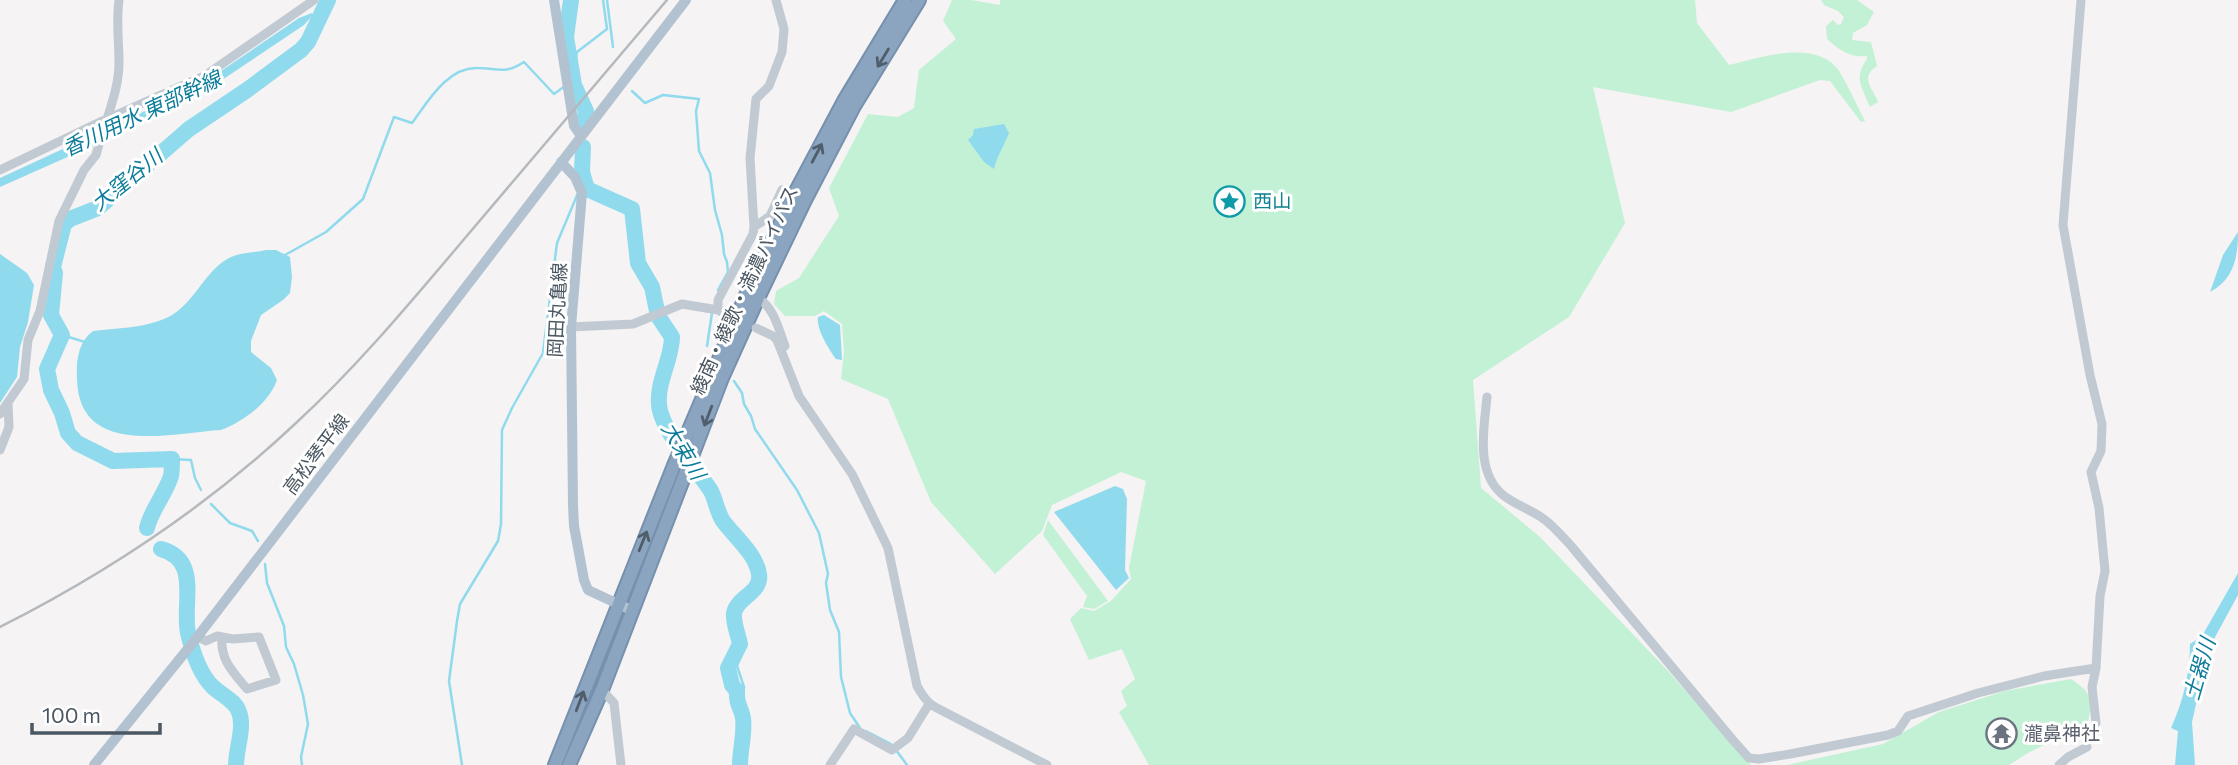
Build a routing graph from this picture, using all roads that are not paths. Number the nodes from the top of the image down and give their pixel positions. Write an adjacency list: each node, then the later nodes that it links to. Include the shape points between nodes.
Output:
1 (119, 0): 9 (street, via 115,95)
2 (314, 0): 9 (street, via 206,75)
3 (554, 0): 10 (main road, via 574,126)
4 (686, 0): 10 (main road)
5 (776, 0): 14 (street, via 783,29 782,52 769,86 756,99 750,158)
6 (905, 0): 13 (highway, 綾南・綾歌・満濃バイパス, one-way to 6)
7 (919, 0): 15 (highway, 綾南・綾歌・満濃バイパス, one-way to 15, via 854,106)
8 (2081, 0): 27 (street, via 2063,225 2102,424 2101,451 2091,472 2105,571)
9 (102, 123): 12 (street); 20 (street, via 96,155 60,221 40,310 28,340 24,379)
10 (581, 136): 11 (main road)
11 (561, 162): 16 (main road, 岡田丸亀線, via 581,190); 26 (main road, 高松琴平線)
12 (0, 170)
13 (794, 195): 14 (street, via 782,190 769,216); 23 (highway, 綾南・綾歌・満濃バイパス, one-way to 13, via 747,293)
14 (754, 227): 16 (street, via 718,300 717,311 682,304 625,326)
15 (758, 298): 18 (street, via 772,310 788,355); 24 (highway, 綾南・綾歌・満濃バイパス, one-way to 24)
16 (571, 327): 23 (main road, 岡田丸亀線, via 574,526 588,590)
17 (756, 328): 18 (street, via 773,336)
18 (785, 359): 29 (street, via 799,397 852,474 888,548 917,686)
19 (1487, 397): 27 (street, via 1483,440 1494,486 1563,537 1749,758 1888,735 1898,731 1908,716 1957,699 2043,676)
20 (8, 403): 21 (street); 22 (street, via 9,426)
21 (0, 414)
22 (0, 450)
23 (618, 605): 24 (main road, 岡田丸亀線); 33 (highway, 綾南・綾歌・満濃バイパス, one-way to 23)
24 (631, 610): 28 (highway, 綾南・綾歌・満濃バイパス)
25 (222, 637): 25 (street, via 259,637 276,680 247,689 221,651); 26 (street)
26 (194, 642): 32 (main road, 高松琴平線)
27 (2096, 668): 30 (street, via 2092,687)
28 (602, 690): 34 (highway, 綾南・綾歌・満濃バイパス); 35 (street, via 614,703)
29 (929, 704): 36 (street, via 908,738 892,750 854,729); 37 (street)
30 (2096, 723)
31 (2087, 747): 38 (street)
32 (94, 765)
33 (555, 765)
34 (569, 765)
35 (621, 765)
36 (830, 765)
37 (1047, 765)
38 (2059, 765)

